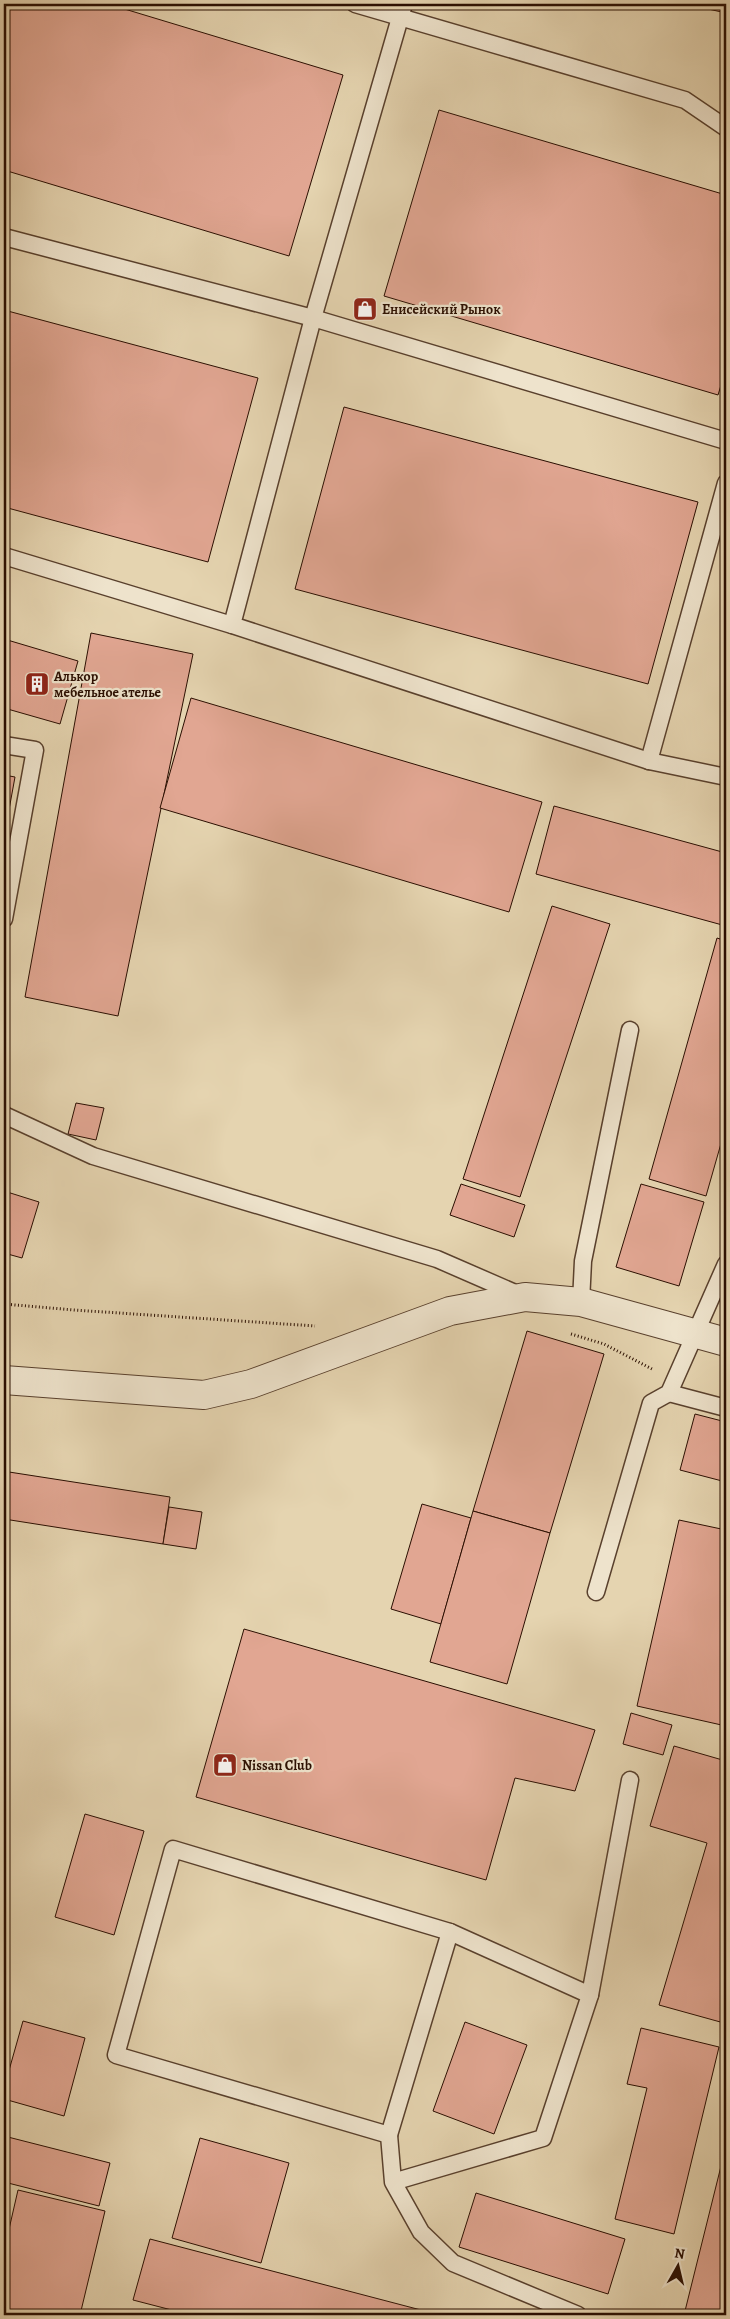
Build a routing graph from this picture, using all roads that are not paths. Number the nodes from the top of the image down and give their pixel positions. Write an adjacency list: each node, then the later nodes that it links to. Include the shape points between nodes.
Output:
1 (355, 4): 2 (lane)
2 (402, 10): 3 (lane, via 685,100); 5 (lane)
3 (726, 128)
4 (4, 238): 5 (lane)
5 (313, 318): 6 (lane); 9 (lane)
6 (726, 442)
7 (726, 483): 11 (lane)
8 (4, 556): 9 (lane)
9 (232, 625): 11 (lane)
10 (4, 745): 13 (lane, via 35,750)
11 (649, 761): 12 (lane)
12 (726, 777)
13 (4, 919)
14 (630, 1030): 18 (lane, via 583,1261)
15 (4, 1115): 17 (lane, via 93,1156 437,1259)
16 (726, 1264): 19 (lane)
17 (526, 1298): 18 (street); 21 (street, via 450,1311 251,1384 204,1395)
18 (581, 1302): 19 (street)
19 (695, 1334): 20 (street); 22 (lane)
20 (726, 1342)
21 (4, 1380)
22 (669, 1393): 23 (lane); 24 (lane, via 650,1403)
23 (726, 1408)
24 (596, 1592)
25 (630, 1780): 27 (lane)
26 (450, 1932): 27 (lane); 28 (lane); 28 (lane, via 173,1849 116,2055)
27 (590, 1995): 29 (lane, via 543,2138)
28 (389, 2135): 29 (lane)
29 (393, 2182): 30 (lane, via 421,2232 453,2263)
30 (578, 2315)

